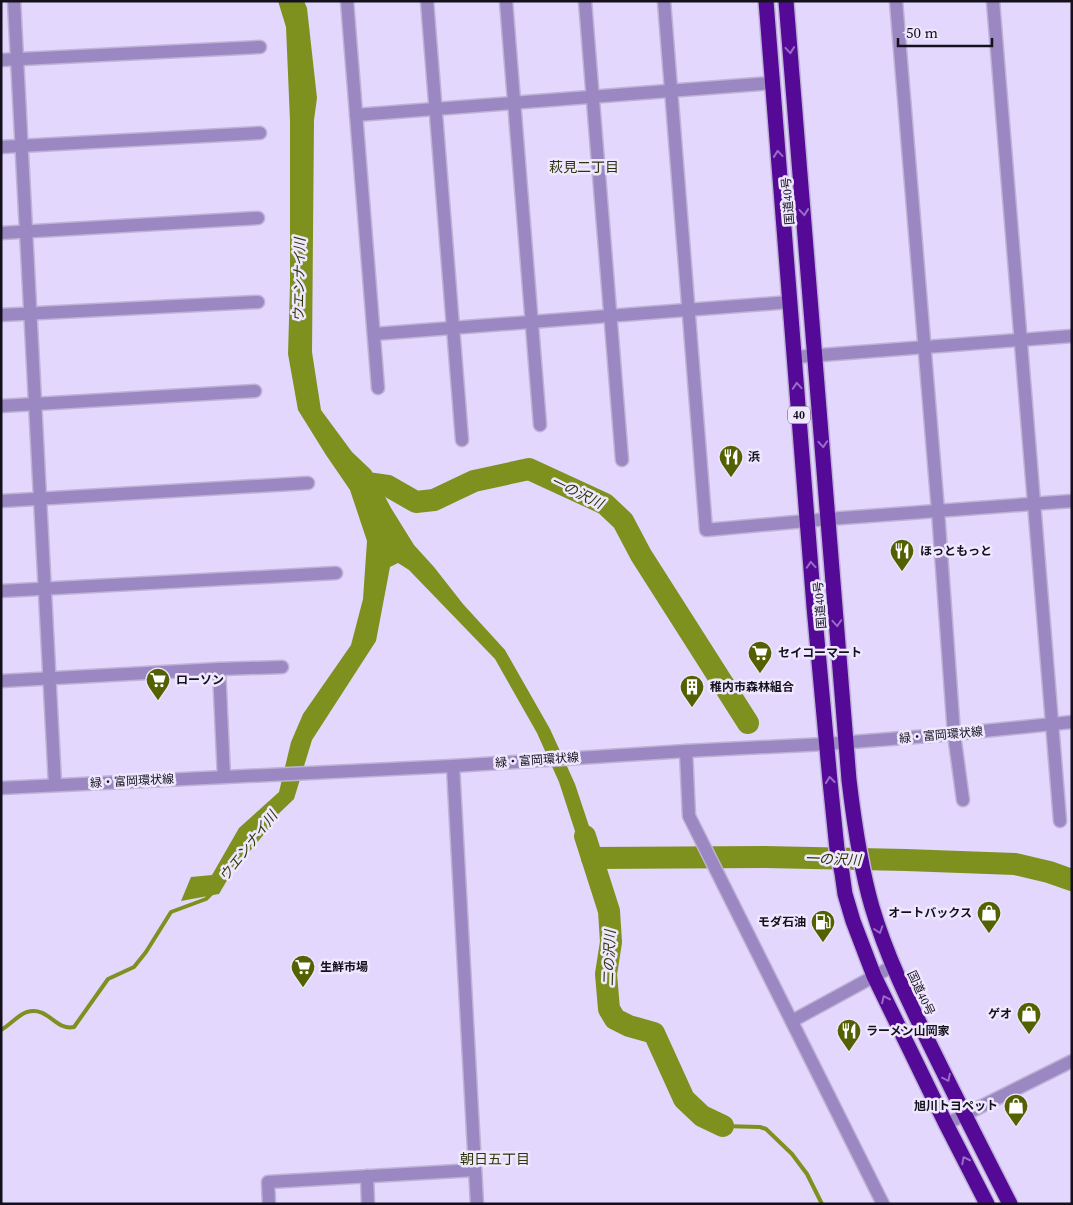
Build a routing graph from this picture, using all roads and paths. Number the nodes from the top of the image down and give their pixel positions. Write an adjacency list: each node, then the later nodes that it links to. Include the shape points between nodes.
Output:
1 (14, 1): 13 (street)
2 (347, 1): 19 (street)
3 (427, 1): 18 (street)
4 (506, 1): 17 (street)
5 (585, 1): 16 (street)
6 (664, 1): 15 (street)
7 (766, 1): 14 (highway, 国道40号 / 40)
8 (786, 1): 38 (highway, 国道40号 / 40, one-way to 38)
9 (896, 1): 37 (street)
10 (993, 1): 36 (street)
11 (260, 47): 13 (street)
12 (1, 60): 13 (street)
13 (17, 60): 21 (street)
14 (772, 83): 15 (street); 27 (highway, 国道40号 / 40, one-way to 14)
15 (672, 90): 16 (street); 28 (street)
16 (593, 97): 17 (street); 31 (street)
17 (514, 103): 18 (street); 32 (street)
18 (436, 110): 19 (street); 33 (street)
19 (356, 115): 34 (street)
20 (260, 133): 21 (street)
21 (22, 146): 22 (street); 24 (street)
22 (1, 147)
23 (258, 218): 24 (street)
24 (26, 231): 25 (street); 29 (street)
25 (1, 233)
26 (258, 302): 29 (street)
27 (790, 302): 28 (street); 39 (highway, 国道40号 / 40)
28 (688, 309): 31 (street); 54 (street, via 706,530)
29 (31, 314): 30 (street); 42 (street)
30 (1, 315)
31 (610, 316): 32 (street); 46 (street)
32 (532, 322): 33 (street); 44 (street)
33 (454, 328): 34 (street); 45 (street)
34 (374, 334): 40 (street)
35 (1072, 336): 36 (street)
36 (1020, 340): 37 (street); 51 (street)
37 (924, 347): 38 (street); 52 (street)
38 (816, 356): 39 (street); 53 (highway, 国道40号 / 40, one-way to 53)
39 (795, 357): 54 (highway, 国道40号 / 40, one-way to 39)
40 (378, 388)
41 (255, 391): 42 (street)
42 (35, 404): 43 (street); 48 (street)
43 (1, 406)
44 (540, 424)
45 (462, 440)
46 (622, 460)
47 (308, 483): 48 (street)
48 (41, 498): 49 (street); 56 (street)
49 (1, 500)
50 (1072, 501): 51 (street)
51 (1034, 504): 52 (street); 63 (street)
52 (938, 511): 53 (street); 64 (street)
53 (828, 519): 54 (street); 65 (highway, 国道40号 / 40, one-way to 65)
54 (808, 521): 66 (highway, 国道40号 / 40, one-way to 54)
55 (336, 573): 56 (street)
56 (45, 588): 57 (street); 60 (street)
57 (1, 591)
58 (282, 667): 59 (street)
59 (219, 669): 60 (street); 69 (street)
60 (50, 678): 61 (street); 70 (street)
61 (1, 681)
62 (1072, 722): 63 (street, 緑・富岡環状線)
63 (1052, 724): 64 (street, 緑・富岡環状線); 73 (street)
64 (954, 734): 65 (street, 緑・富岡環状線); 72 (street)
65 (846, 743): 66 (street, 緑・富岡環状線); 74 (highway, 国道40号 / 40, one-way to 74, via 855,827 866,884)
66 (826, 744): 67 (street, 緑・富岡環状線); 75 (highway, 国道40号 / 40, one-way to 66, via 846,894)
67 (686, 751): 68 (street, 緑・富岡環状線); 76 (street, via 689,816)
68 (453, 766): 69 (street, 緑・富岡環状線); 80 (street)
69 (224, 776): 70 (street, 緑・富岡環状線)
70 (55, 784): 71 (street, 緑・富岡環状線)
71 (1, 788)
72 (963, 800)
73 (1060, 821)
74 (893, 966): 75 (street); 78 (highway, 国道40号 / 40, one-way to 78)
75 (874, 976): 76 (street); 79 (highway, 国道40号 / 40, one-way to 75)
76 (792, 1021): 85 (street)
77 (1072, 1061): 78 (street)
78 (965, 1115): 79 (street); 87 (highway, 国道40号 / 40)
79 (946, 1124): 86 (highway, 国道40号 / 40, one-way to 79)
80 (475, 1170): 81 (street); 84 (street)
81 (367, 1176): 82 (street, via 268,1182); 83 (street)
82 (269, 1204)
83 (368, 1204)
84 (477, 1204)
85 (884, 1204)
86 (987, 1204)
87 (1010, 1204)

